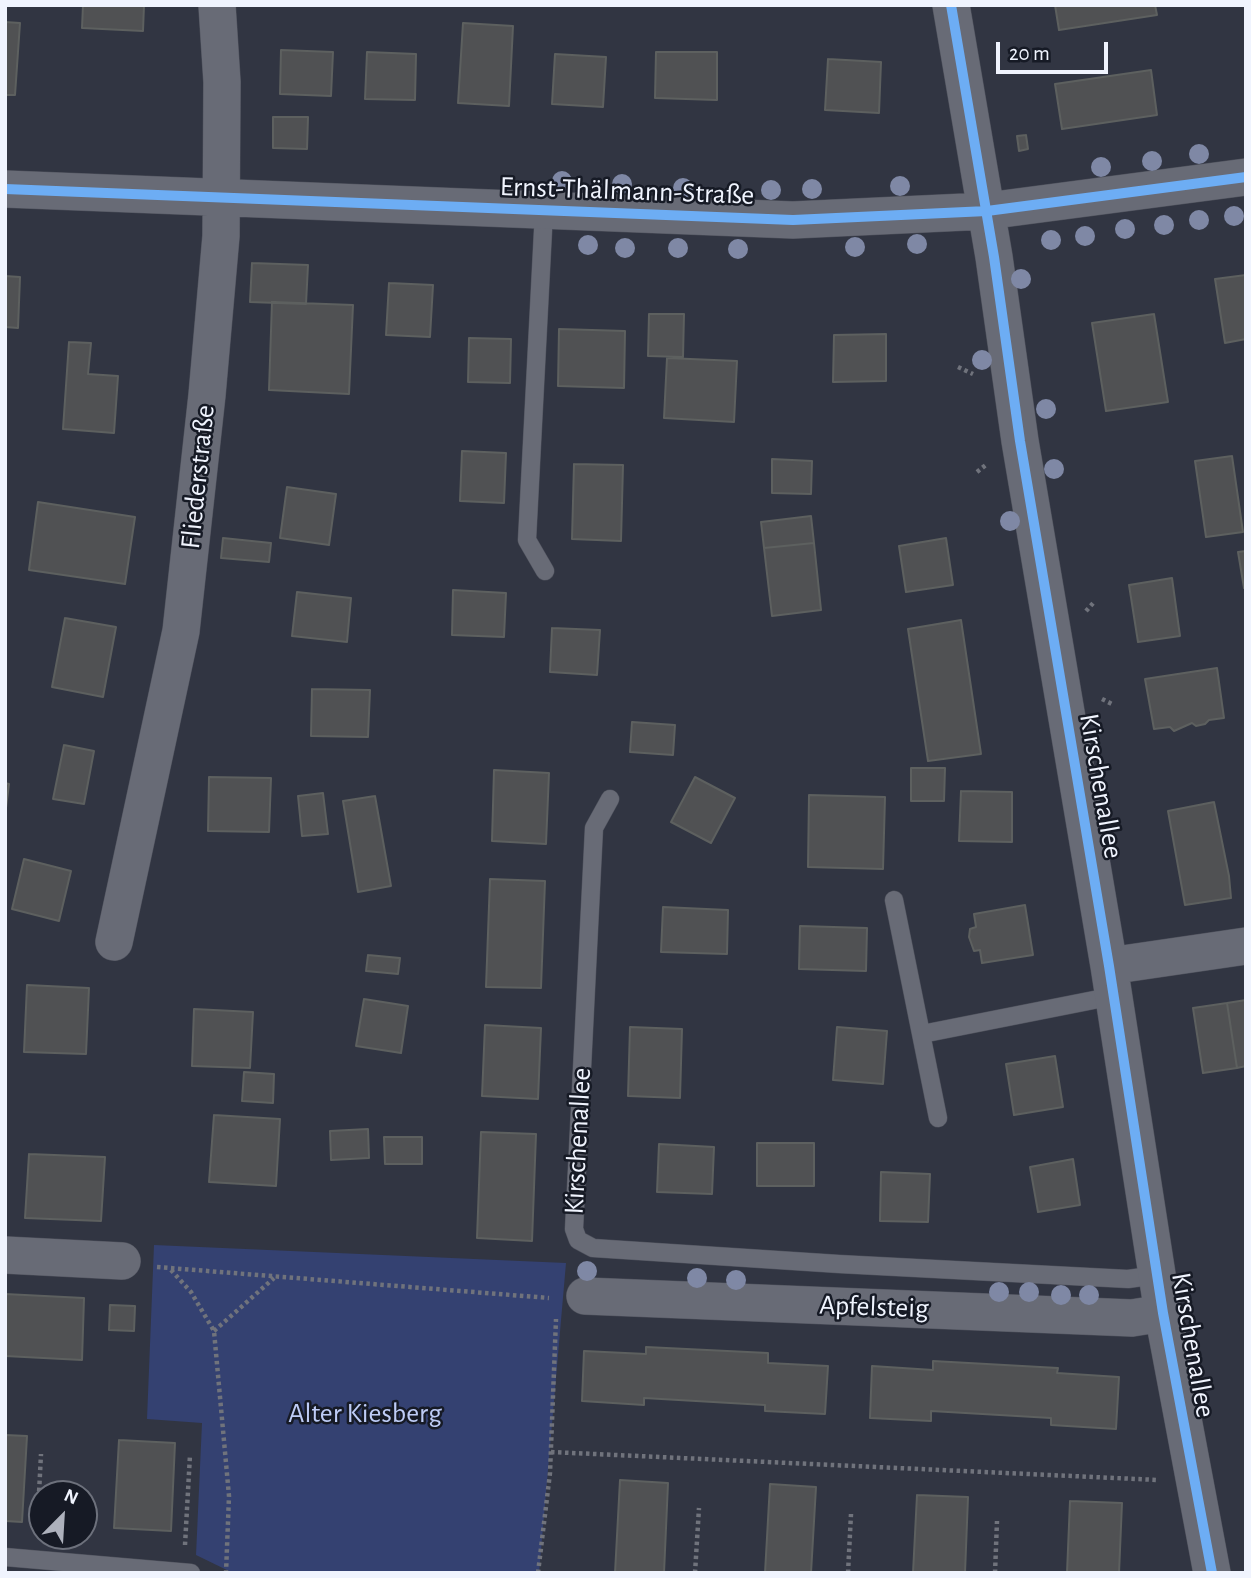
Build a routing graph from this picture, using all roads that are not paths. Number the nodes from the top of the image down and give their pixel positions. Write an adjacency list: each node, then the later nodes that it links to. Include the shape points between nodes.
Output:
1 (217, 5): 5 (street, Fliederstraße)
2 (951, 5): 7 (street, Kirschenallee)
3 (1246, 177): 7 (street, Ernst-Thälmann-Straße)
4 (5, 189): 5 (street, Ernst-Thälmann-Straße)
5 (222, 198): 6 (street, Ernst-Thälmann-Straße); 11 (street, Fliederstraße, via 216,306 181,631)
6 (544, 211): 7 (street, Ernst-Thälmann-Straße, via 793,220); 8 (lane, via 527,540)
7 (987, 211): 13 (street, Kirschenallee, via 1020,441)
8 (545, 571)
9 (610, 799): 18 (lane, Kirschenallee, via 594,828 574,1229 578,1240 593,1248 798,1261 1128,1279)
10 (894, 900): 14 (lane)
11 (114, 942)
12 (1246, 946): 13 (street)
13 (1111, 981): 14 (lane); 18 (street, Kirschenallee)
14 (922, 1034): 15 (lane)
15 (938, 1118)
16 (5, 1255): 17 (street)
17 (122, 1261)
18 (1157, 1275): 20 (street, Kirschenallee)
19 (571, 1297): 20 (street, Apfelsteig, via 1132,1318)
20 (1163, 1313): 23 (street, Kirschenallee)
21 (5, 1558): 22 (lane)
22 (187, 1572)
23 (1212, 1573)

